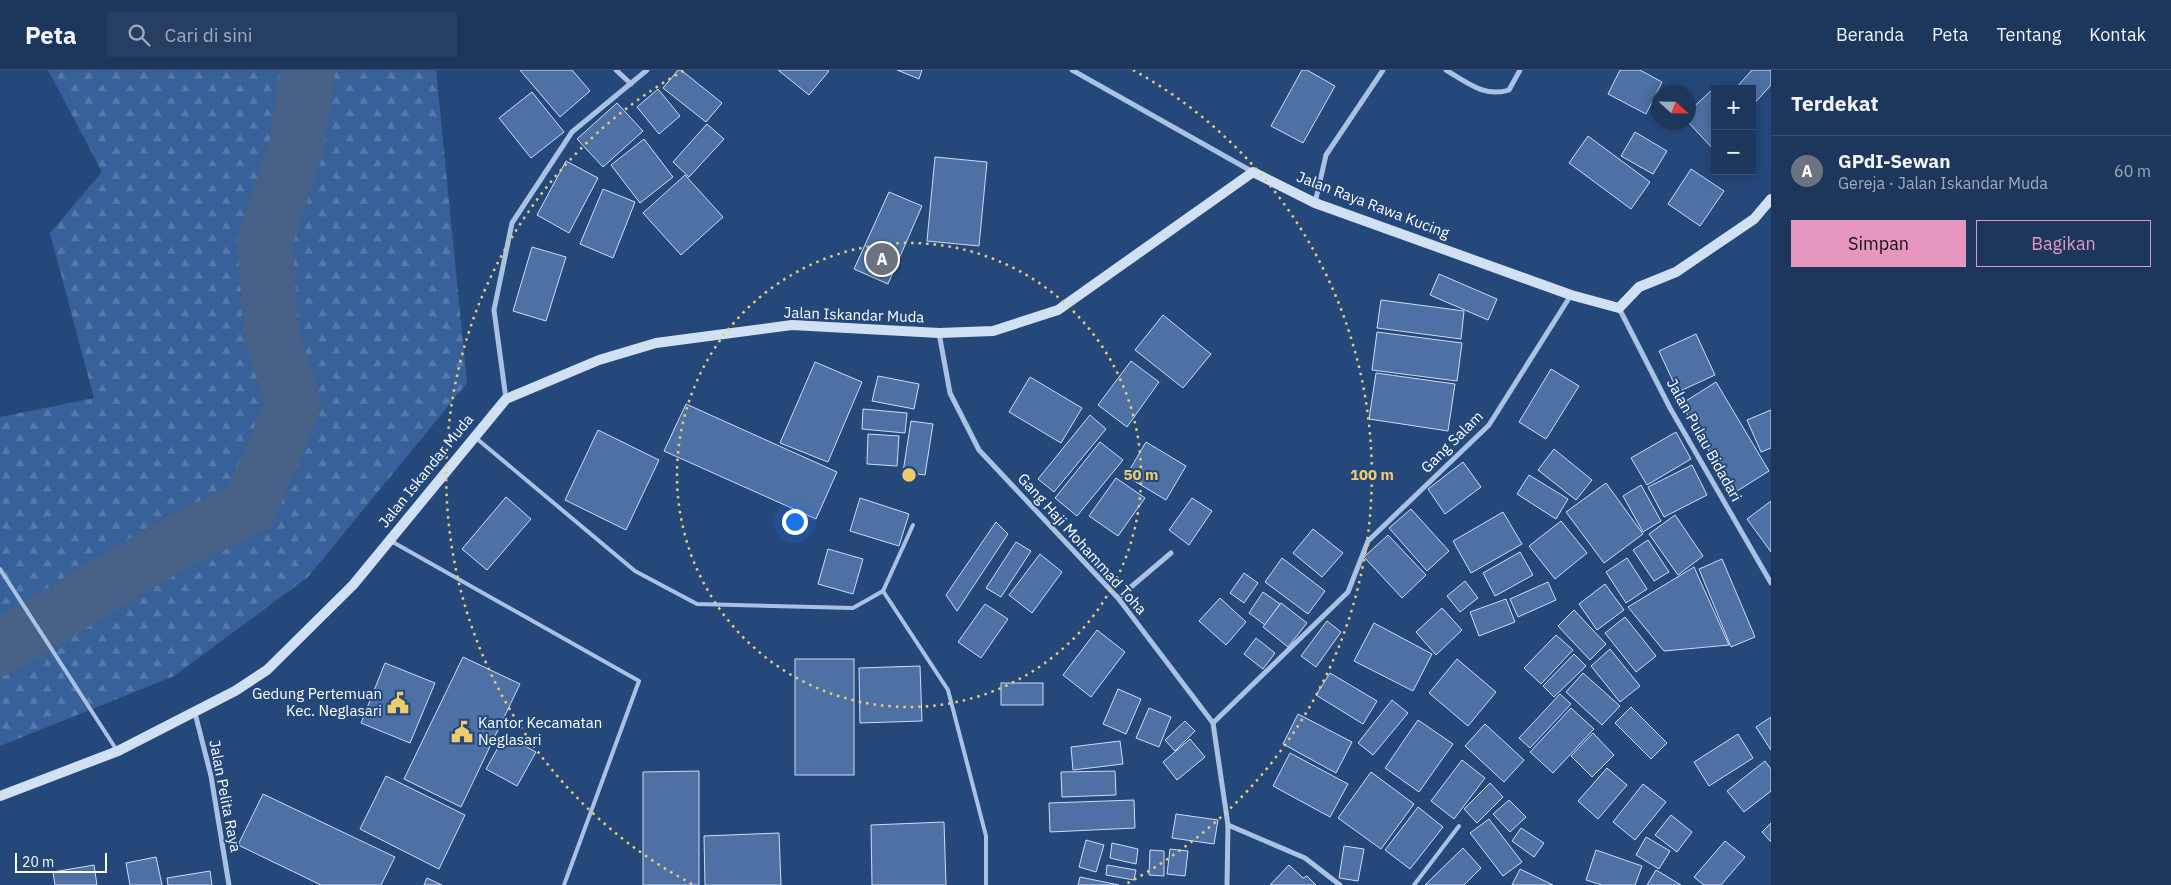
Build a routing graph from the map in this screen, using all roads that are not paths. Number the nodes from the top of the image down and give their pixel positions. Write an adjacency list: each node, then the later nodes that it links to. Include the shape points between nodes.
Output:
1 (616, 70): 7 (street)
2 (646, 70): 7 (street)
3 (1072, 70): 8 (street)
4 (1383, 70): 10 (street, via 1326,155)
5 (1446, 70): 6 (street, via 1477,88 1498,93 1509,90)
6 (1520, 70)
7 (631, 84): 14 (street, via 572,132 512,222 494,310)
8 (1253, 172): 10 (street, Jalan Raya Rawa Kucing); 13 (street, via 1058,310 993,331)
9 (1771, 200): 12 (street, via 1754,219 1676,272 1639,287)
10 (1315, 202): 11 (street, Jalan Raya Rawa Kucing)
11 (1571, 295): 12 (street, Jalan Raya Rawa Kucing); 24 (street, Gang Salam, via 1489,425 1368,541 1348,592)
12 (1619, 308): 20 (street, Jalan Pulau Bidadari, via 1670,408)
13 (939, 332): 14 (street, Jalan Iskandar Muda, via 792,325 656,343 599,360); 22 (street, Gang Haji Mohammad Toha, via 950,393 979,450)
14 (506, 400): 15 (street, Jalan Iskandar Muda)
15 (474, 436): 17 (street, Jalan Iskandar Muda); 21 (lane, via 635,570 697,604 853,608)
16 (913, 525): 21 (lane)
17 (390, 540): 23 (street, Jalan Iskandar Muda, via 353,585 267,670); 30 (lane, via 639,681)
18 (1171, 553): 22 (street)
19 (0, 569): 25 (lane)
20 (1771, 583)
21 (883, 591): 31 (lane, via 948,690 986,836)
22 (1118, 598): 24 (street, Gang Haji Mohammad Toha)
23 (194, 713): 25 (street, Jalan Iskandar Muda); 29 (street, Jalan Pelita Raya, via 212,776)
24 (1213, 723): 27 (street, Gang Haji Mohammad Toha)
25 (118, 751): 26 (street, Jalan Iskandar Muda)
26 (0, 796)
27 (1228, 825): 32 (street, Gang Haji Mohammad Toha); 33 (street, via 1305,858)
28 (1459, 826): 34 (lane)
29 (229, 885)
30 (564, 885)
31 (986, 885)
32 (1227, 885)
33 (1340, 885)
34 (1414, 885)

